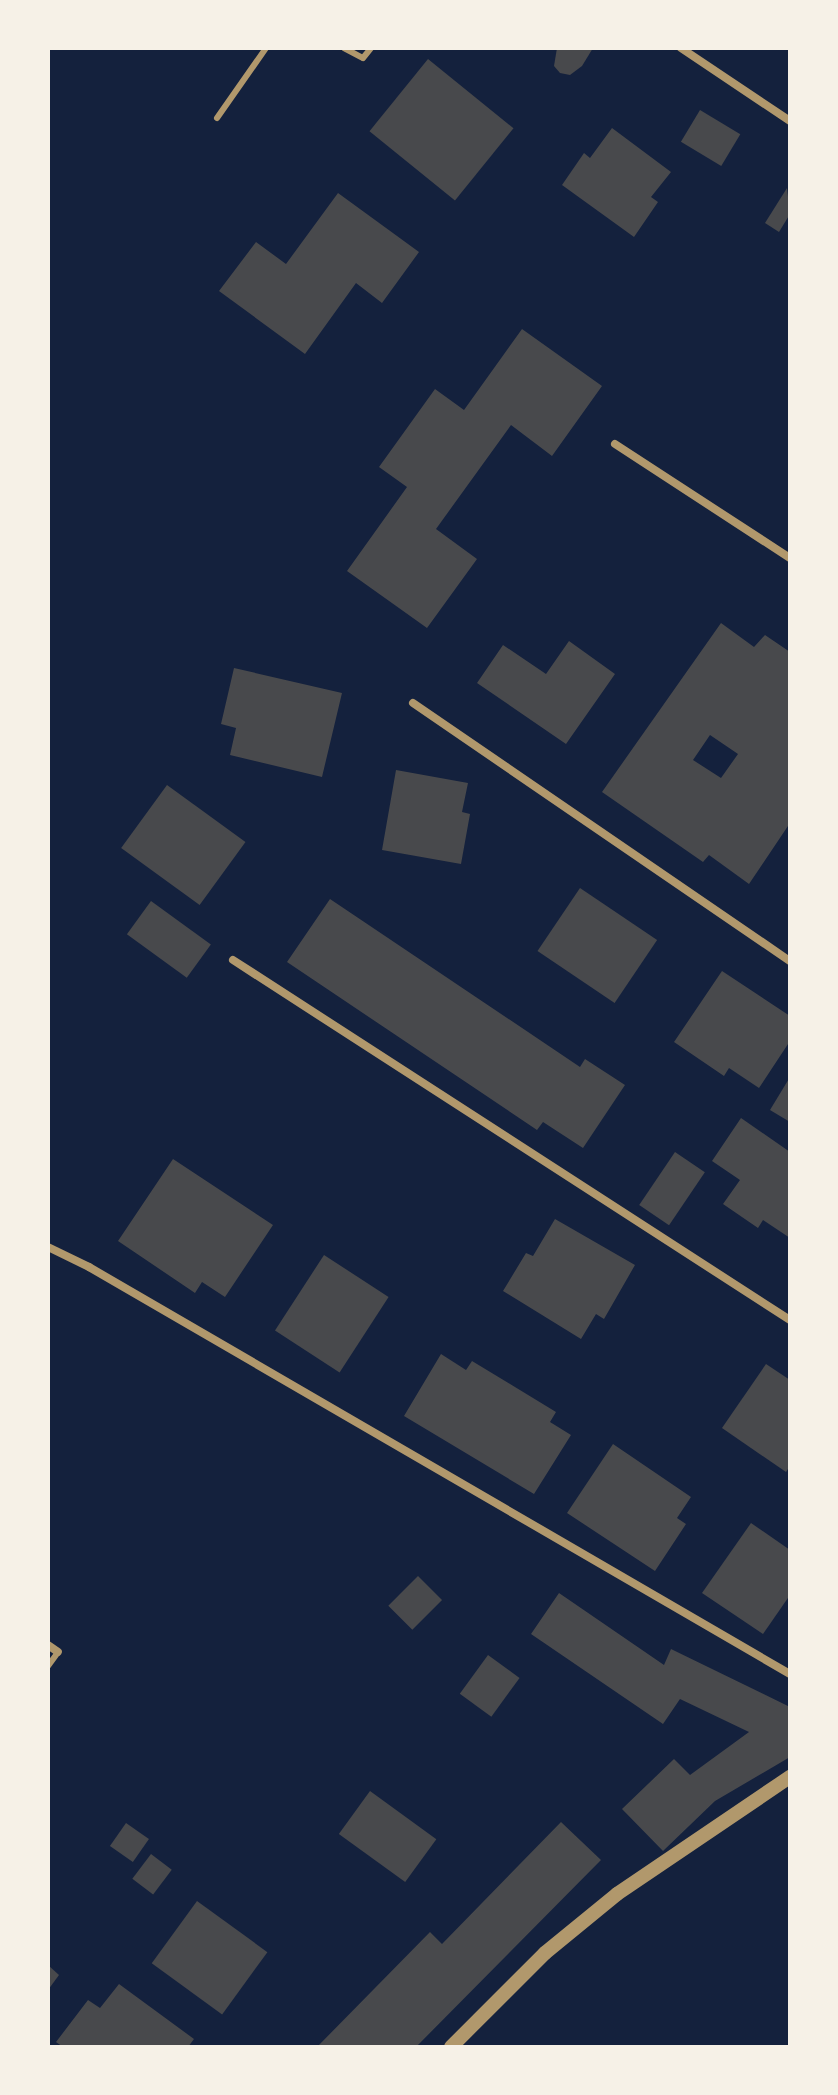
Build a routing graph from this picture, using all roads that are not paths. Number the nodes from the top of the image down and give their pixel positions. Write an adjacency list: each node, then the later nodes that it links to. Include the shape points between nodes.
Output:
1 (266, 48): 5 (lane)
2 (344, 48): 3 (lane, via 363,58)
3 (371, 48)
4 (681, 48): 6 (street)
5 (217, 118)
6 (790, 121)
7 (615, 444): 8 (street)
8 (790, 558)
9 (413, 703): 11 (street)
10 (233, 960): 13 (street)
11 (790, 961)
12 (48, 1247): 17 (street)
13 (790, 1320)
14 (48, 1645): 15 (street)
15 (58, 1652): 16 (lane)
16 (48, 1666)
17 (790, 1674)
18 (790, 1777): 19 (street, via 617,1894 545,1953)
19 (451, 2047)

